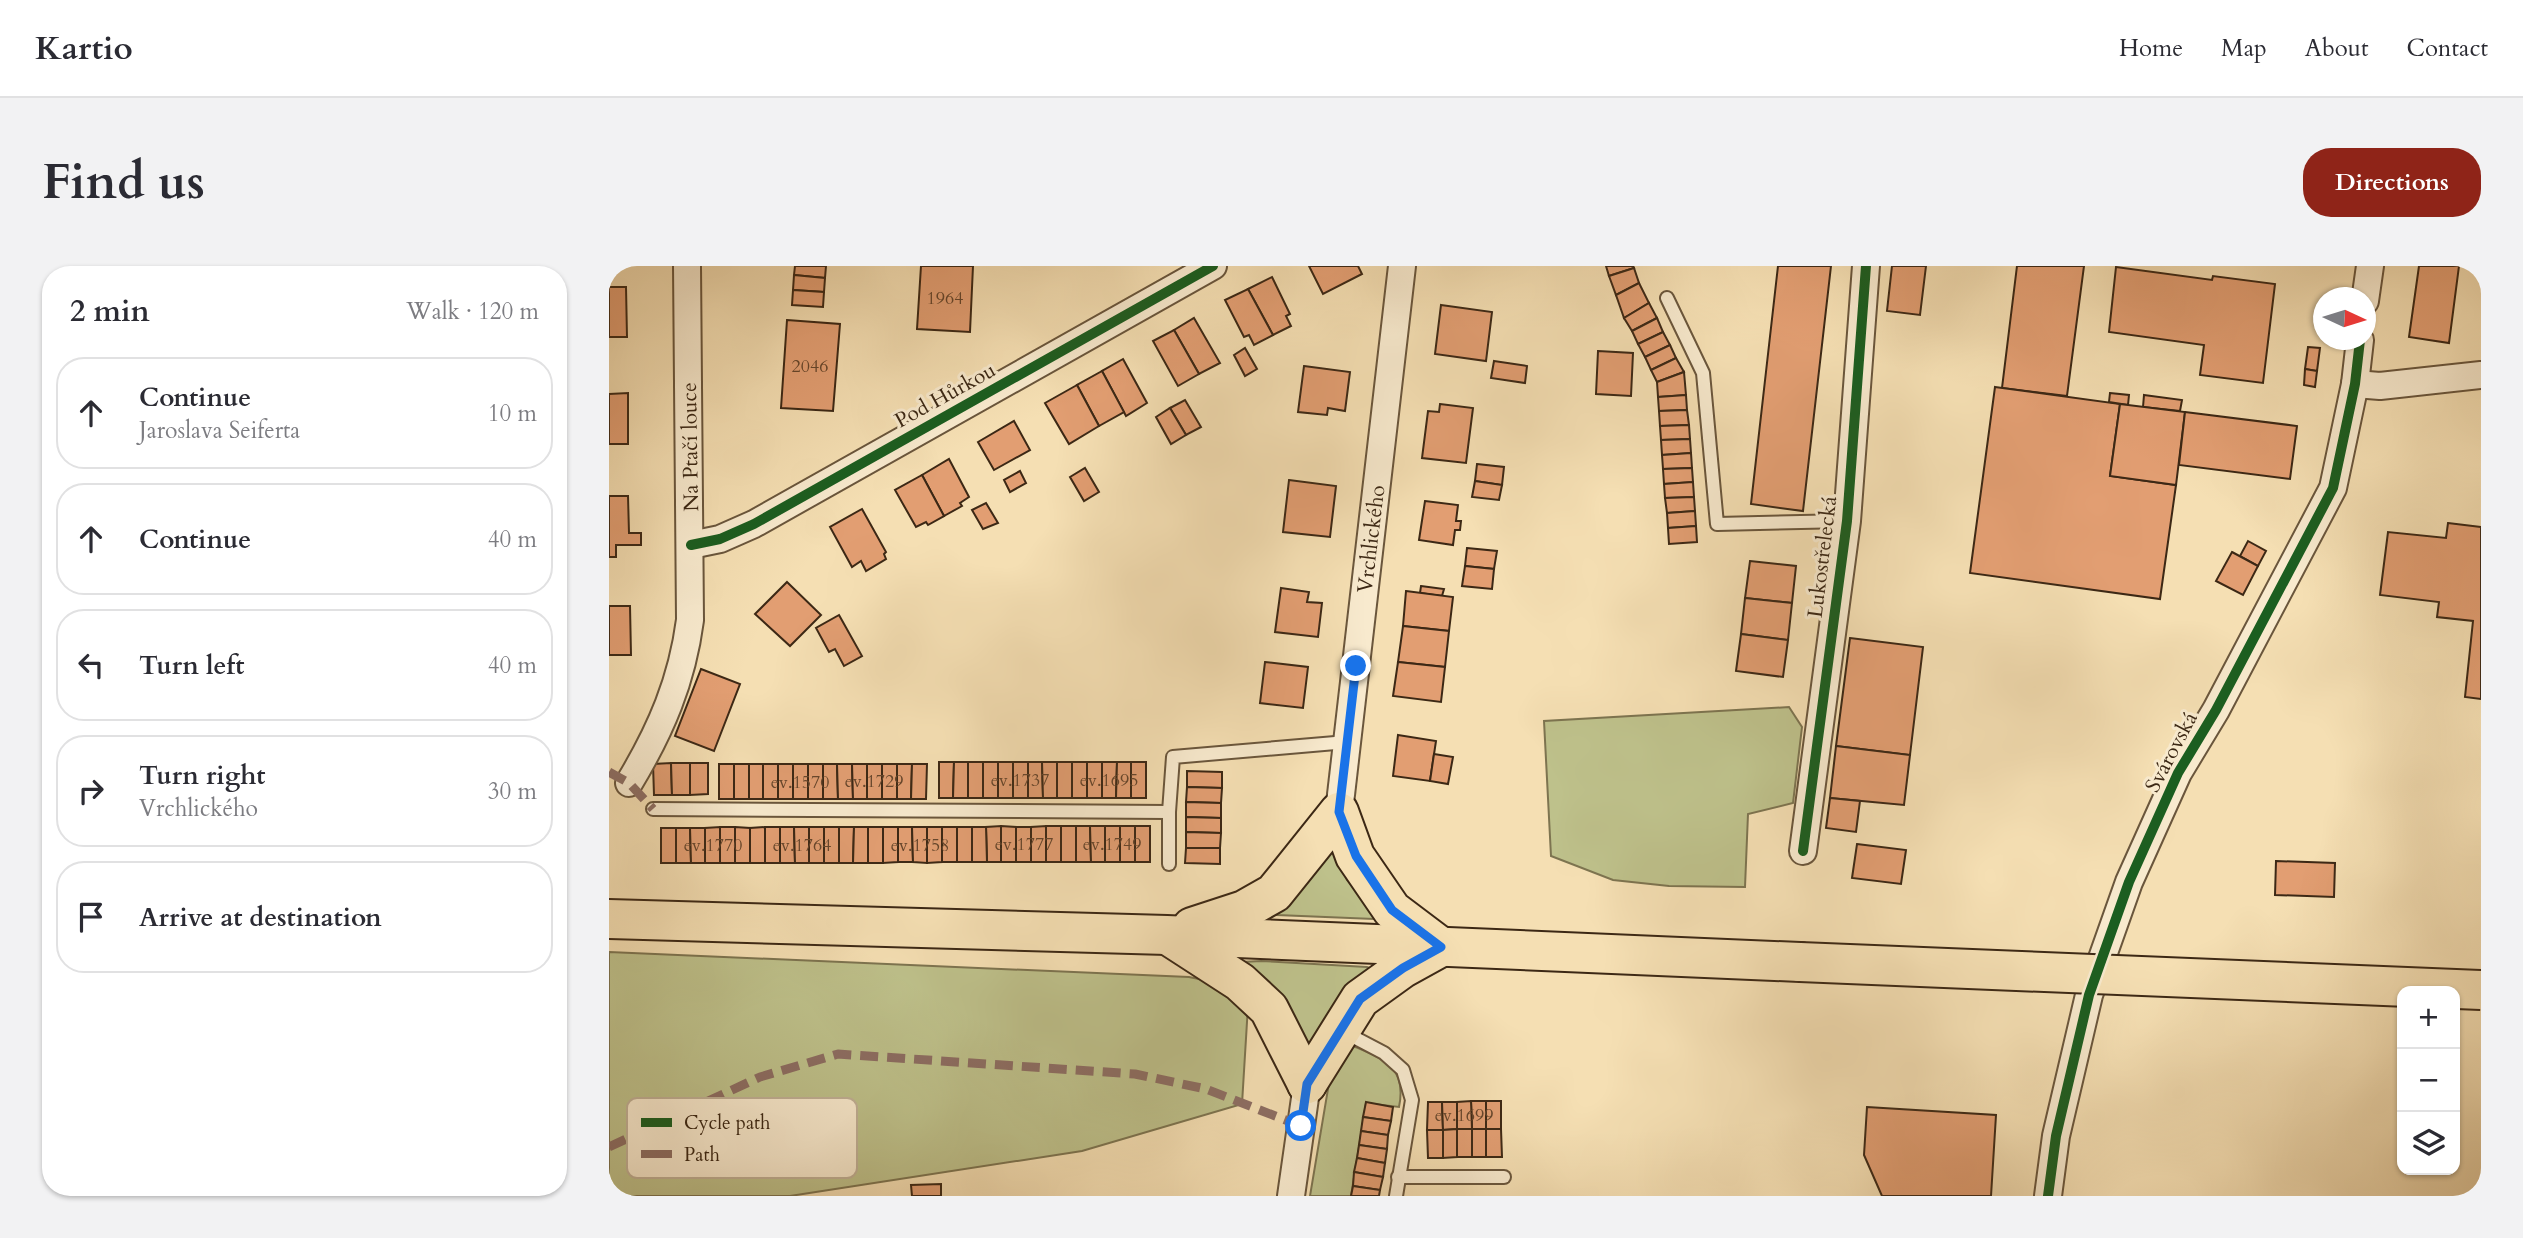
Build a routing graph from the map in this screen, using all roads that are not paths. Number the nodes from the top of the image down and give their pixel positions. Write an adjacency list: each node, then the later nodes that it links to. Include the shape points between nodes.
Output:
1 (687, 266): 12 (street, Na Ptačí louce)
2 (1213, 266): 12 (street, Pod Hůrkou, via 754,524)
3 (1402, 266): 13 (street, Vrchlického)
4 (1866, 266): 11 (street, Lukostřelecká)
5 (2370, 266): 6 (street)
6 (2367, 287)
7 (1667, 298): 11 (lane, via 1703,373 1717,524)
8 (2359, 350): 10 (street, Svárovská)
9 (2481, 375): 10 (street, via 2380,386)
10 (2355, 384): 30 (street, Svárovská, via 2333,488 2178,773 2129,882 2089,995)
11 (1847, 521): 18 (street, Lukostřelecká)
12 (691, 545): 14 (street, Na Ptačí louce, via 690,620 681,673 649,750)
13 (1347, 742): 16 (lane, via 1173,757); 17 (street, Vrchlického)
14 (629, 783)
15 (653, 809): 16 (lane)
16 (1169, 812): 19 (lane)
17 (1339, 812): 21 (main road, via 1274,893 1244,910); 22 (main road, via 1356,856 1392,910)
18 (1803, 852)
19 (1169, 864)
20 (609, 919): 21 (main road)
21 (1167, 934): 22 (main road); 25 (main road, via 1249,989 1269,1009)
22 (1441, 947): 23 (main road, bridge); 24 (main road, via 1360,999)
23 (2481, 990)
24 (1341, 1030): 25 (main road); 26 (lane, via 1384,1053 1403,1070 1412,1100)
25 (1307, 1084): 28 (street)
26 (1398, 1177): 27 (lane); 29 (lane)
27 (1504, 1177)
28 (1291, 1196)
29 (1396, 1196)
30 (2047, 1196)

